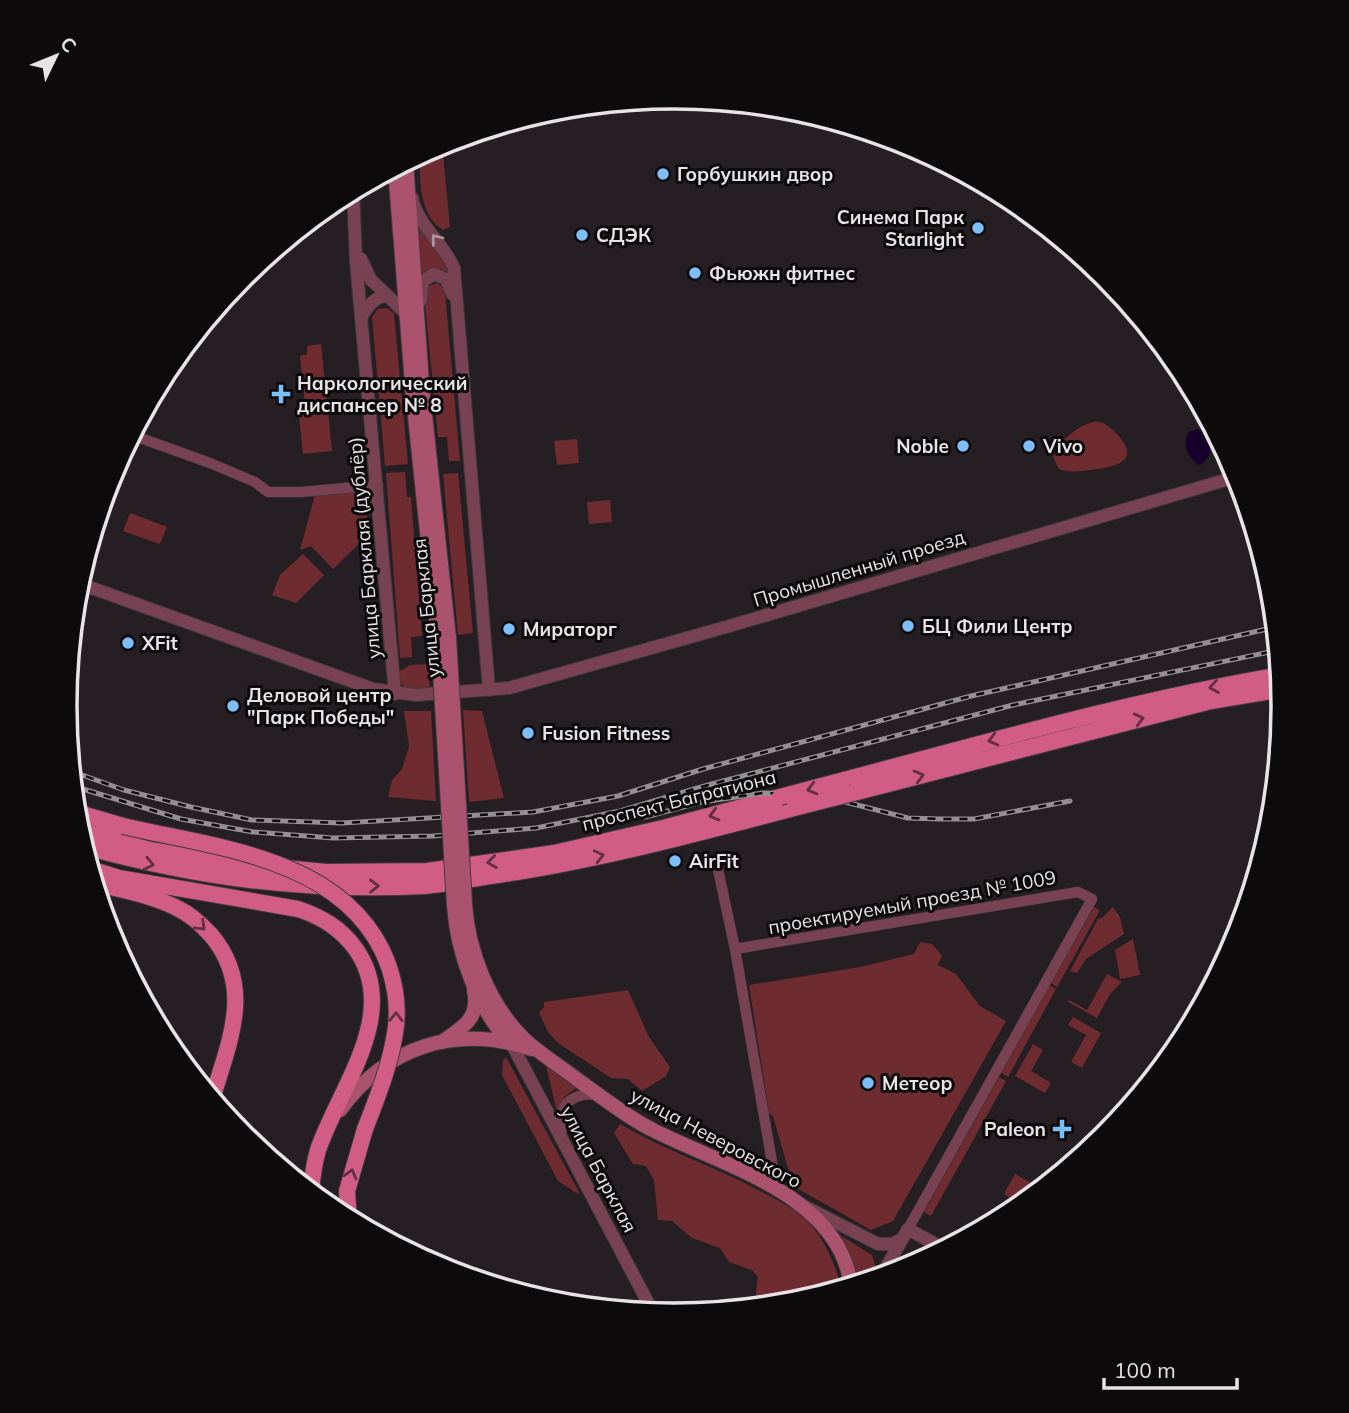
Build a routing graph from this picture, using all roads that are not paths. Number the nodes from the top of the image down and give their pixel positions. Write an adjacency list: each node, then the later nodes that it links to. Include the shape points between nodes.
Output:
1 (407, 172): 3 (main road, улица Барклая)
2 (396, 179): 8 (main road, улица Барклая)
3 (408, 180): 7 (street, one-way to 3, via 454,268 418,216); 10 (main road, улица Барклая)
4 (354, 203): 5 (street, улица Барклая (дублёр))
5 (356, 230): 6 (street, via 366,272); 9 (street, улица Барклая (дублёр))
6 (388, 296): 8 (street); 9 (street, via 375,299)
7 (455, 301): 10 (street, via 444,277 429,276 422,284); 17 (street)
8 (406, 314): 15 (main road, улица Барклая)
9 (362, 316): 13 (street, улица Барклая (дублёр))
10 (417, 325): 15 (main road, улица Барклая)
11 (141, 438): 13 (street, via 255,482 268,492)
12 (1228, 479): 17 (street, Промышленный проезд, via 686,639)
13 (378, 485): 19 (street, улица Барклая (дублёр))
14 (89, 587): 19 (street, Промышленный проезд)
15 (443, 638): 27 (main road, улица Барклая, bridge)
16 (1271, 677): 20 (main road, проспект Багратиона, one-way to 20, via 1014,735)
17 (489, 691): 19 (street, Промышленный проезд)
18 (1272, 692): 20 (main road, проспект Багратиона, one-way to 18, via 1211,701)
19 (396, 694)
20 (848, 786): 22 (main road, проспект Багратиона, one-way to 22, bridge, via 780,797 554,853 427,871 326,872 223,862 150,850); 23 (main road, проспект Багратиона, one-way to 20, bridge, via 220,877 324,887 427,886 558,866 666,841 794,808)
21 (87, 816): 41 (main road, one-way to 21, bridge, via 349,1179 396,1031 391,969 376,938 356,912 315,880 290,868)
22 (90, 833)
23 (94, 849)
24 (716, 865): 28 (street)
25 (101, 872): 36 (main road, via 298,909 318,916 348,940 369,975 372,1009 363,1046)
26 (105, 886): 34 (main road, one-way to 34, via 176,907 205,928 227,959 236,995 235,1019)
27 (459, 905): 29 (main road, улица Барклая, via 460,943); 30 (main road, улица Барклая, via 476,959)
28 (735, 949): 39 (street); 42 (street, проектируемый проезд № 1009, via 1078,891 1092,899)
29 (470, 975): 31 (main road, via 474,1011 466,1025); 32 (main road, улица Барклая, via 490,1018)
30 (498, 1006): 32 (street, улица Барклая); 33 (main road, улица Неверовского)
31 (441, 1042): 32 (main road); 36 (main road, via 391,1059 352,1093)
32 (510, 1043): 33 (main road); 37 (street, улица Барклая)
33 (537, 1050): 35 (main road, улица Неверовского)
34 (215, 1088)
35 (602, 1097): 37 (street, via 585,1094 568,1102); 39 (main road, улица Неверовского, via 651,1129)
36 (327, 1129): 38 (main road)
37 (561, 1137): 46 (street, улица Барклая)
38 (313, 1182)
39 (777, 1191): 40 (main road, улица Неверовского)
40 (802, 1204): 42 (street, улица Неверовского, via 878,1244 892,1244); 45 (main road, via 837,1244)
41 (348, 1206)
42 (905, 1234): 43 (street); 44 (street)
43 (933, 1245)
44 (888, 1265)
45 (848, 1278)
46 (648, 1303)

